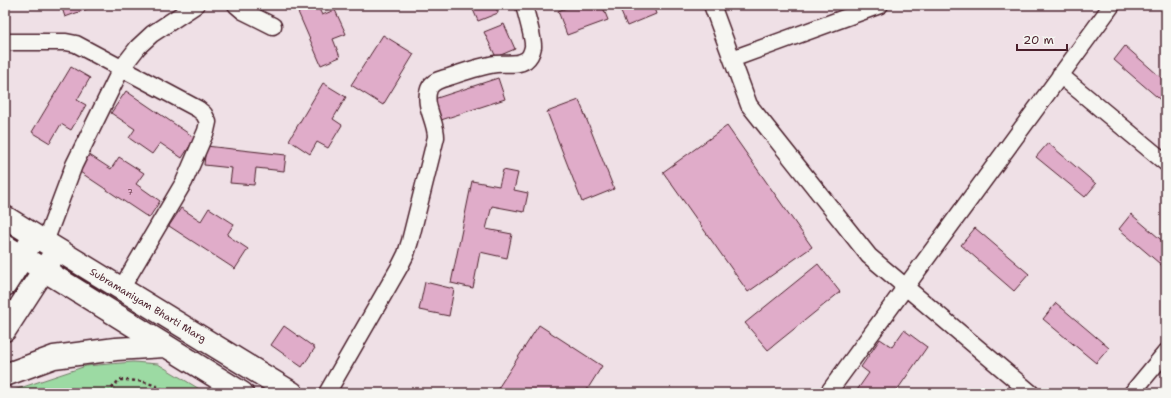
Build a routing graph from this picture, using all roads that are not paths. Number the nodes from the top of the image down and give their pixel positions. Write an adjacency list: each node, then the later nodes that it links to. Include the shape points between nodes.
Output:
1 (196, 5): 10 (street, via 152,34)
2 (236, 5): 7 (street)
3 (524, 5): 27 (street, via 533,45 530,57 525,61 482,67 438,80 428,90 428,103 436,137 410,242 400,266)
4 (712, 5): 9 (street)
5 (1112, 5): 11 (street)
6 (870, 7): 9 (street)
7 (273, 26)
8 (5, 42): 10 (street, via 66,42 84,47)
9 (732, 59): 19 (street, via 749,105 869,256)
10 (121, 69): 14 (street, via 74,165); 20 (street, via 198,109 208,122 184,182)
11 (1060, 75): 12 (street); 19 (street)
12 (1166, 163)
13 (5, 217): 14 (main road, Subramaniyam Bharti Marg)
14 (46, 243): 16 (main road); 17 (main road); 20 (main road, Subramaniyam Bharti Marg)
15 (5, 246): 16 (main road)
16 (23, 258): 17 (main road); 18 (main road)
17 (43, 271): 21 (main road); 22 (main road)
18 (5, 285)
19 (905, 287): 28 (street); 29 (street)
20 (121, 289): 26 (main road, Subramaniyam Bharti Marg)
21 (5, 330)
22 (164, 346): 24 (main road, via 54,357); 25 (main road)
23 (1166, 352): 30 (street)
24 (5, 374)
25 (242, 393)
26 (292, 393)
27 (327, 393)
28 (828, 393)
29 (1031, 393)
30 (1132, 393)

